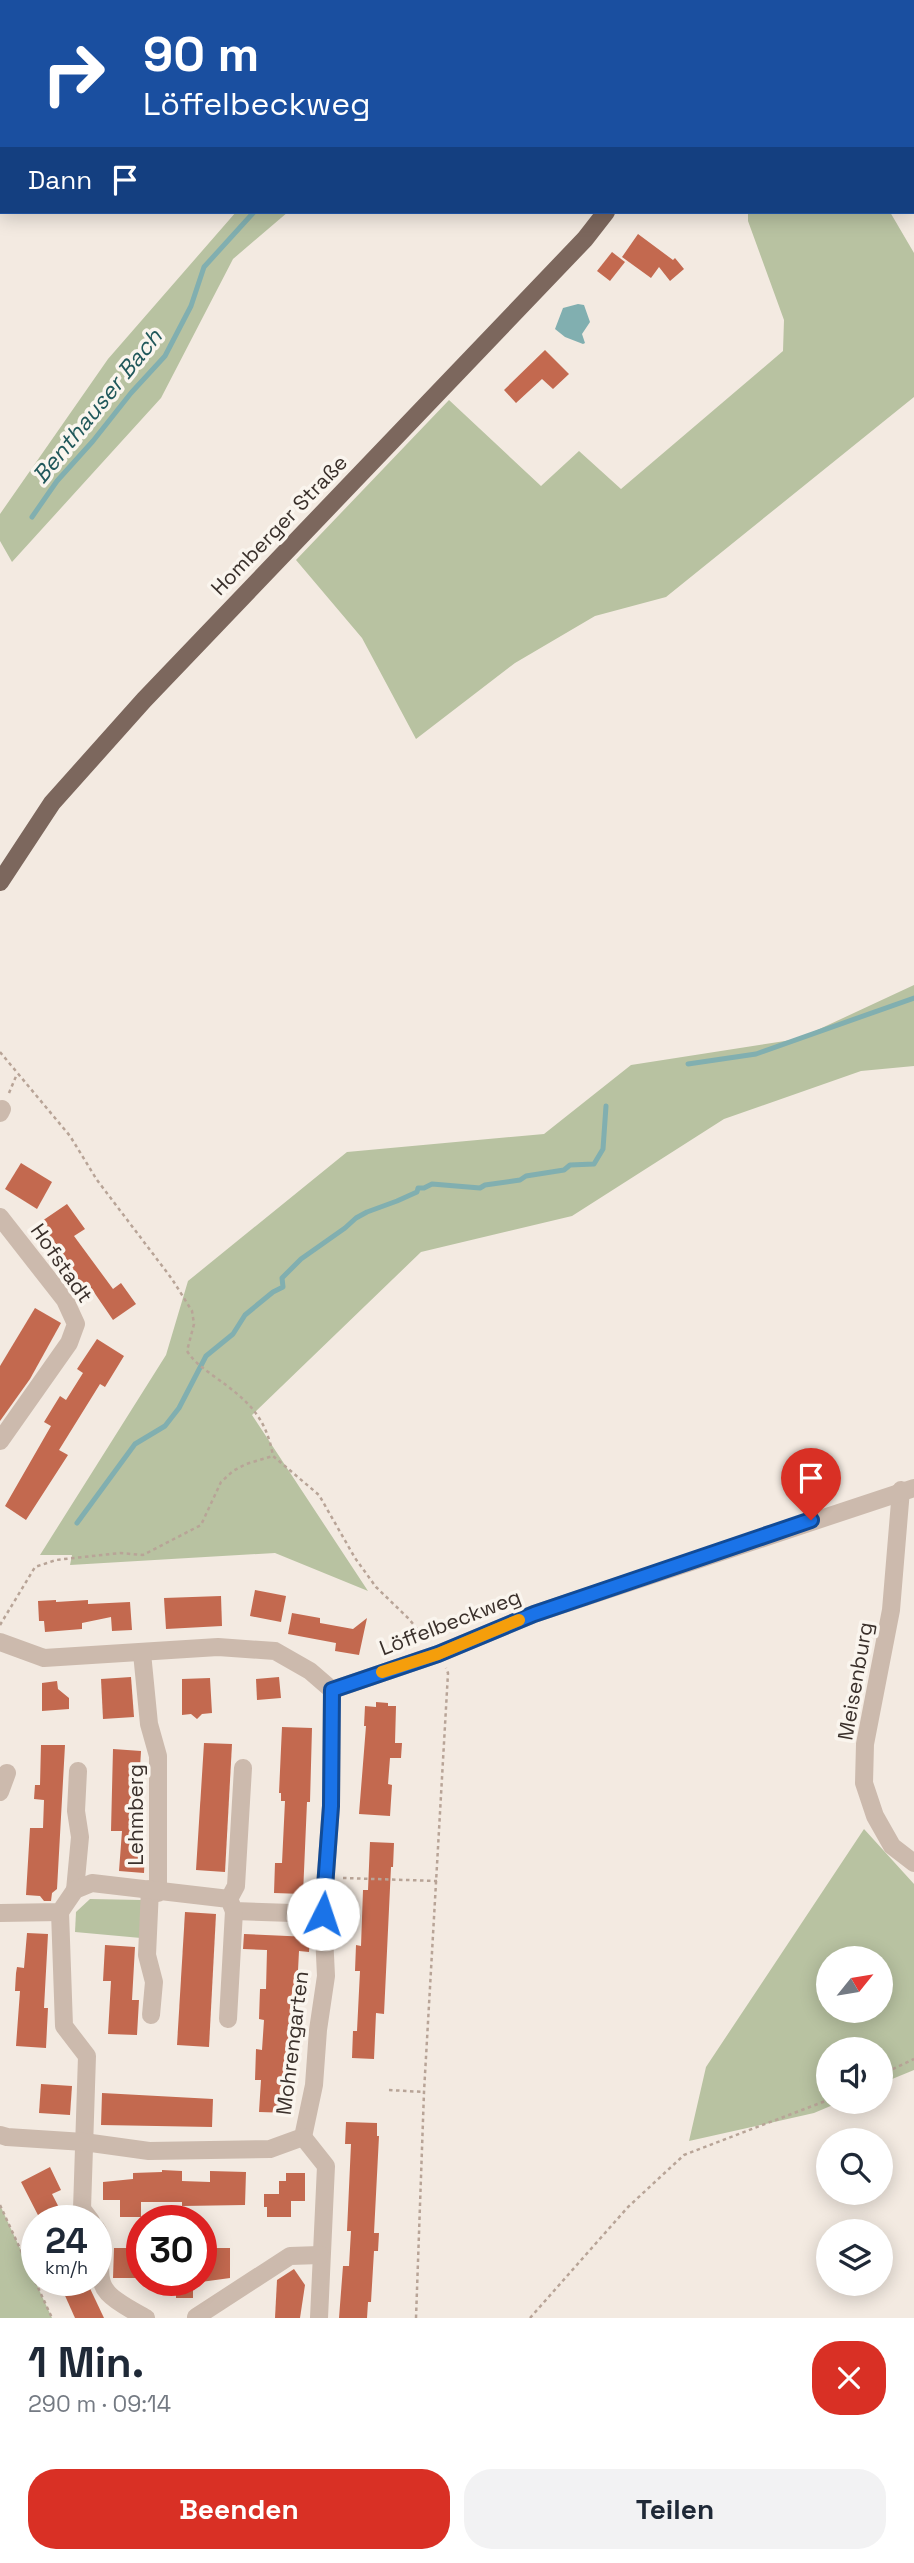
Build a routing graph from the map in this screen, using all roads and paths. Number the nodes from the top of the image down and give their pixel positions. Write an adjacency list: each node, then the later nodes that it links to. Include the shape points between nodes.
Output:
1 (604, 214): 2 (main road, Homberger Straße, via 144,700 52,803)
2 (0, 882)
3 (0, 1052): 4 (path)
4 (17, 1074): 5 (path); 8 (path, via 70,1136 97,1180 172,1279 192,1311 194,1324 187,1351 258,1415)
5 (1, 1111)
6 (0, 1217): 7 (street, Hofstadt, via 65,1300 76,1324 69,1343)
7 (0, 1441)
8 (273, 1456): 10 (path, via 233,1471 220,1482 201,1525 143,1555 56,1560 35,1567); 13 (path, via 319,1495 376,1587)
9 (907, 1489): 13 (street, Löffelbeckweg, via 534,1614); 19 (street, Meisenburg, via 891,1610 865,1744 864,1783 891,1846)
10 (0, 1625)
11 (0, 1642): 12 (street, via 44,1658)
12 (142, 1653): 14 (street, via 218,1647 275,1651); 23 (street, Lehmberg, via 149,1724 158,1756)
13 (438, 1654): 14 (street, Löffelbeckweg); 21 (path, via 448,1673)
14 (332, 1690): 20 (street, Mohrengarten)
15 (243, 1768): 24 (street)
16 (78, 1771): 22 (street, via 80,1837)
17 (7, 1773): 18 (street)
18 (0, 1792)
19 (914, 1863)
20 (326, 1878): 21 (path); 27 (street, Mohrengarten)
21 (437, 1881): 33 (path)
22 (75, 1890): 23 (street, via 92,1883); 25 (street)
23 (154, 1891): 24 (street); 28 (street, Lehmberg, via 147,1955 154,1982)
24 (232, 1905): 27 (street); 29 (street)
25 (60, 1912): 26 (street); 37 (street, via 64,2026 87,2056)
26 (0, 1913)
27 (323, 1914): 36 (street, Mohrengarten, via 326,1976 314,2085)
28 (151, 2015)
29 (228, 2019)
30 (914, 2059): 31 (path)
31 (893, 2069)
32 (389, 2090): 33 (path)
33 (424, 2092): 47 (path)
34 (816, 2105): 48 (path, via 684,2155 628,2207)
35 (0, 2135): 37 (street, Mohrengarten)
36 (303, 2137): 37 (street, Mohrengarten, via 270,2149 149,2151); 40 (street, via 326,2166)
37 (84, 2142): 39 (street)
38 (0, 2205): 42 (path)
39 (82, 2205)
40 (320, 2255): 44 (street, via 290,2256); 46 (street)
41 (112, 2295): 43 (street)
42 (52, 2318)
43 (146, 2318)
44 (195, 2318): 45 (street)
45 (204, 2318)
46 (319, 2318)
47 (416, 2318)
48 (530, 2318)

